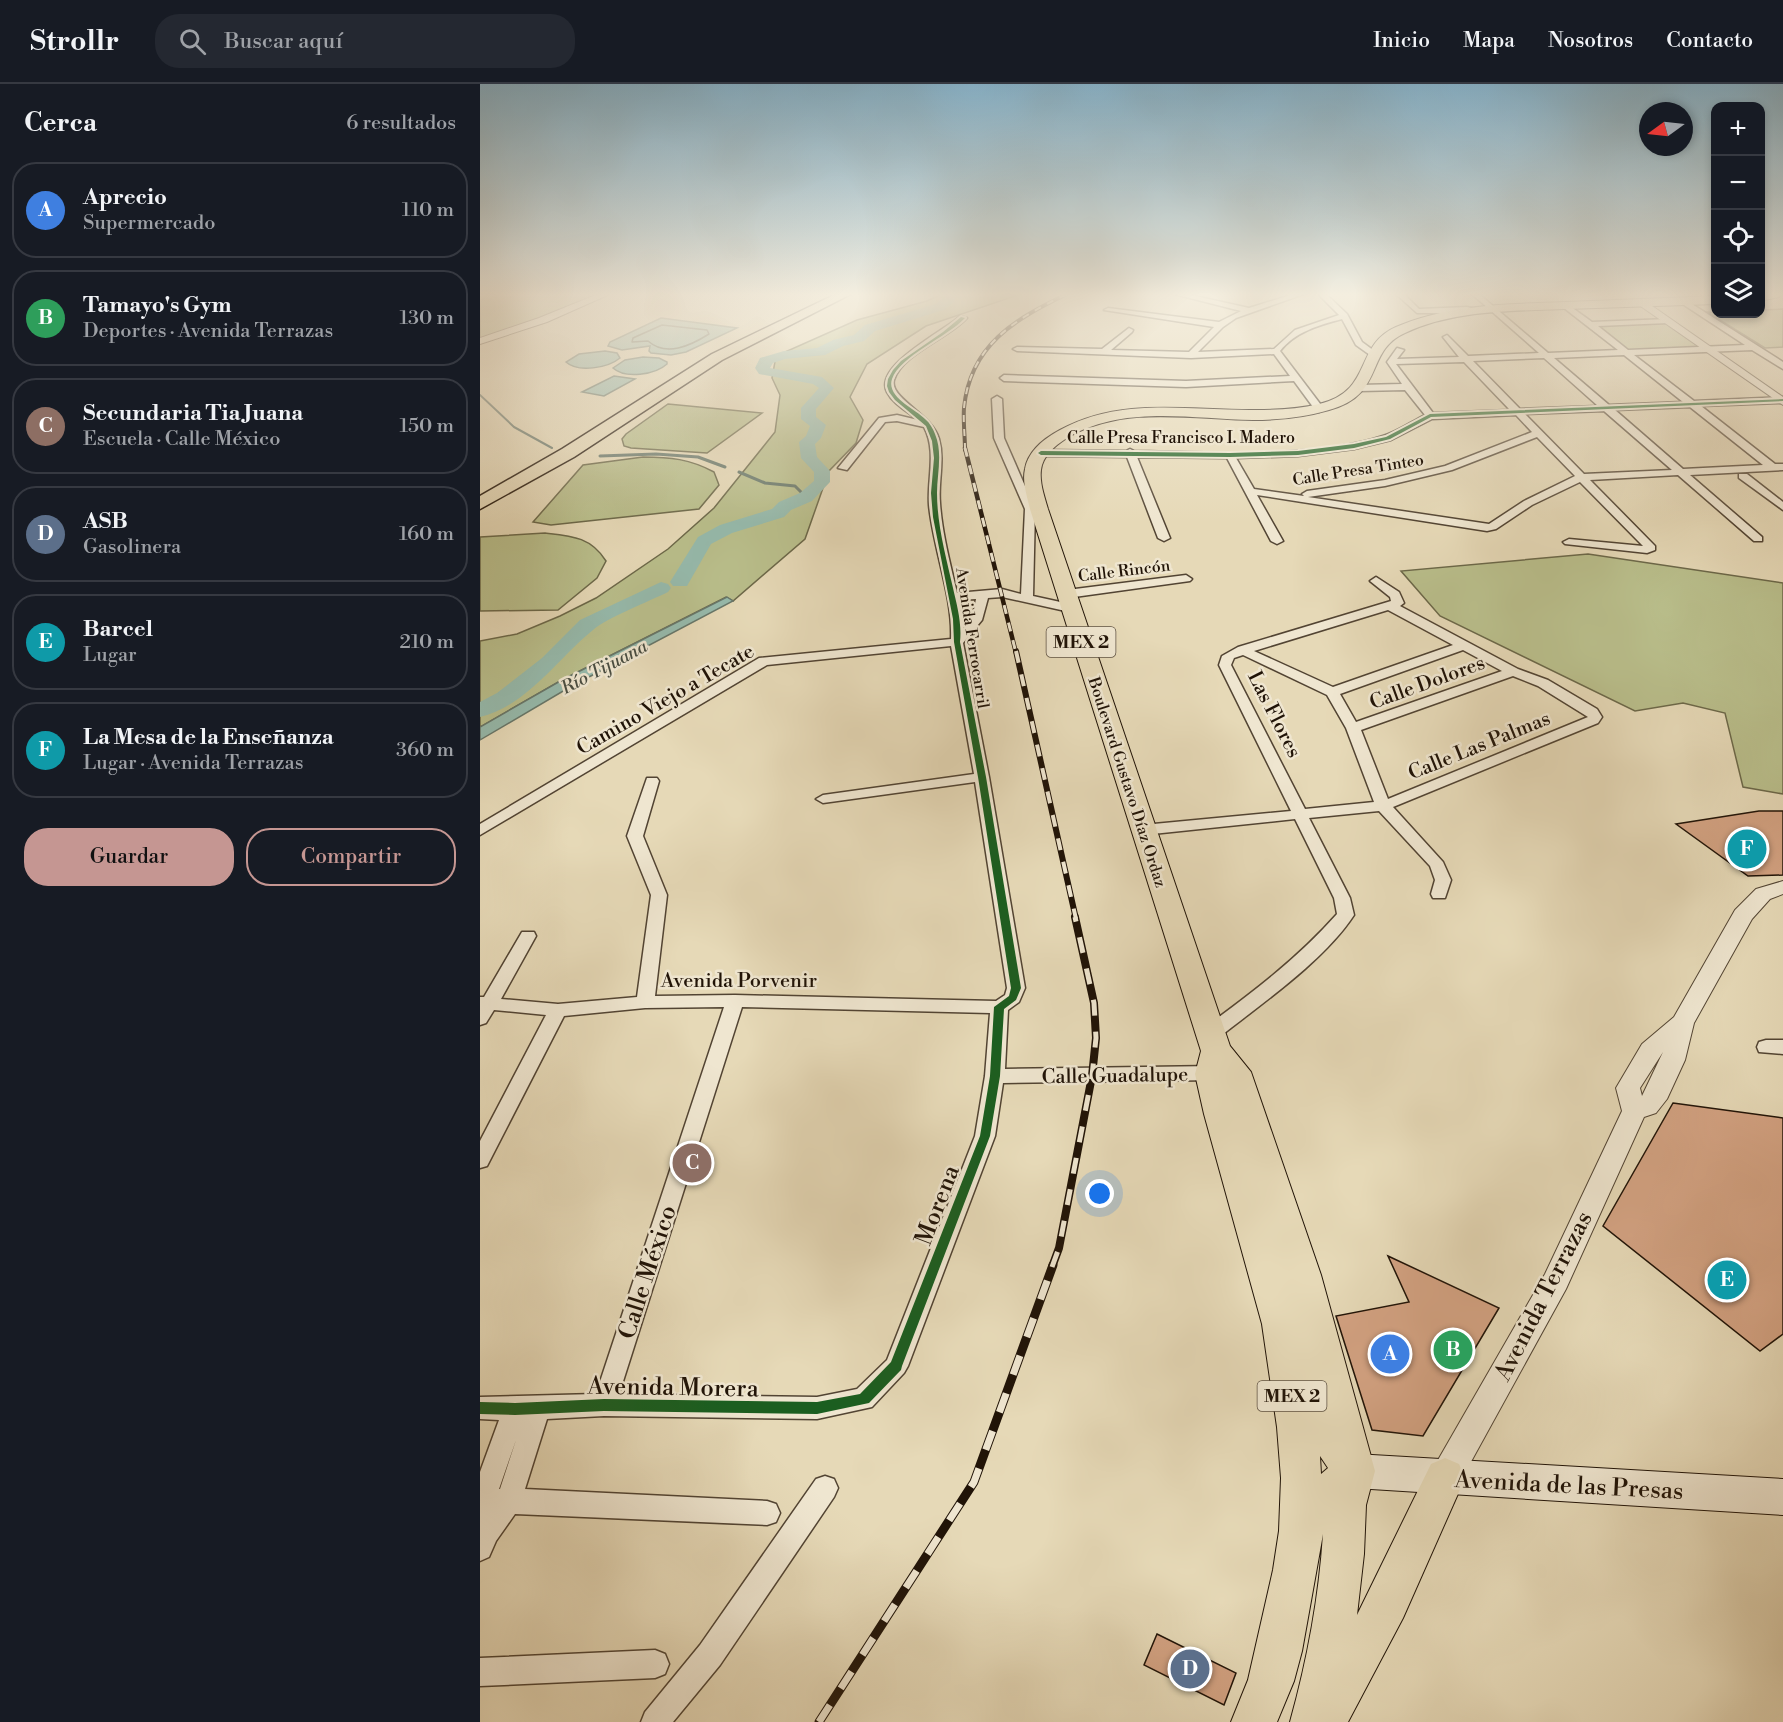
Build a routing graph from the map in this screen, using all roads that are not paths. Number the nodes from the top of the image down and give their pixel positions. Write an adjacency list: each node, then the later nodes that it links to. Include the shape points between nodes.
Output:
1 (681, 370): 34 (highway, via 554,452)
2 (696, 370): 36 (highway)
3 (898, 370): 22 (street, via 889,381 891,394)
4 (1290, 370): 12 (street)
5 (1366, 370): 14 (main road)
6 (1395, 370): 13 (street)
7 (1477, 370): 20 (street)
8 (1565, 370): 18 (street)
9 (1649, 370): 17 (street)
10 (1739, 370): 16 (street)
11 (1004, 378): 12 (street, via 1186,384)
12 (1296, 378): 19 (street)
13 (1406, 387): 14 (street); 21 (street)
14 (1359, 388): 19 (main road, via 1343,400)
15 (997, 399): 38 (street, via 999,438)
16 (1782, 401): 17 (street, Calle Presa Francisco I. Madero)
17 (1692, 404): 18 (street, Calle Presa Francisco I. Madero); 28 (street)
18 (1608, 408): 20 (street, Calle Presa Francisco I. Madero); 30 (street)
19 (1318, 409): 25 (main road, via 1264,415 1161,411 1114,415 1072,429)
20 (1518, 412): 21 (street, Calle Presa Francisco I. Madero); 23 (street)
21 (1430, 416): 26 (street, Calle Presa Francisco I. Madero, via 1388,438 1354,446)
22 (928, 424): 27 (street, via 897,418 882,420); 46 (street, Avenida Ferrocarril, via 937,450 934,495)
23 (1538, 432): 32 (street); 35 (street, Calle Presa Tinteo, via 1476,458 1417,476)
24 (1130, 452): 25 (street, Calle Presa Francisco I. Madero); 26 (street, Calle Presa Francisco I. Madero); 39 (street)
25 (1041, 453): 38 (main road, Boulevard Gustavo Díaz Ordaz / MEX 2, via 1032,476)
26 (1230, 455): 33 (street)
27 (843, 468)
28 (1772, 468): 29 (street); 31 (street)
29 (1754, 471): 30 (street); 31 (street); 37 (street, via 1743,477)
30 (1682, 472): 32 (street); 40 (street)
31 (1781, 472)
32 (1582, 477): 35 (street, via 1487,528); 42 (street, via 1651,548)
33 (1249, 491): 35 (street); 41 (street)
34 (480, 493)
35 (1285, 496)
36 (480, 504)
37 (1783, 507)
38 (1034, 509): 47 (street, via 1028,545); 48 (main road, Boulevard Gustavo Díaz Ordaz / MEX 2)
39 (1164, 538)
40 (1758, 539)
41 (1277, 541)
42 (1569, 542)
43 (1186, 579): 48 (street, Calle Rincón, via 1117,586)
44 (1376, 581): 49 (street, via 1398,599 1398,603)
45 (982, 593): 46 (street, Avenida Ferrocarril); 47 (street, Avenida Ferrocarril); 50 (street, via 981,615)
46 (952, 597): 50 (street, Avenida Ferrocarril, via 959,624)
47 (1027, 597): 48 (street, Avenida Ferrocarril)
48 (1069, 601): 62 (main road, Boulevard Gustavo Díaz Ordaz / MEX 2)
49 (1390, 606): 51 (street, Calle Las Palmas); 52 (street, Las Flores)
50 (957, 642): 56 (street, Avenida Ferrocarril); 61 (street, Camino Viejo a Tecate, via 764,662)
51 (1465, 645): 53 (street, Calle Las Palmas); 54 (street)
52 (1244, 650): 54 (street); 60 (street, Las Flores, via 1228,656 1225,665)
53 (1513, 672): 55 (street, Calle Dolores); 59 (street, Calle Las Palmas, via 1543,683 1595,717)
54 (1332, 692): 55 (street)
55 (1353, 728): 59 (street)
56 (982, 777): 58 (street); 68 (street, Avenida Ferrocarril, via 1016,988 1013,998)
57 (652, 781): 67 (street, via 635,836 659,895)
58 (823, 799)
59 (1383, 806): 60 (street, Calle Las Palmas); 64 (street, via 1437,865 1443,880)
60 (1301, 814): 62 (street, Calle Las Palmas); 71 (street, via 1342,898 1346,915)
61 (480, 830)
62 (1143, 830): 71 (main road, Boulevard Gustavo Díaz Ordaz / MEX 2)
63 (1783, 887): 81 (street, Avenida Terrazas, via 1763,894 1752,904 1682,1023 1673,1060 1655,1099 1634,1111 1556,1281)
64 (1439, 894)
65 (528, 936): 69 (street)
66 (735, 1001): 67 (street, Avenida Porvenir); 68 (street, Avenida Porvenir); 77 (street, Calle México)
67 (645, 1002): 70 (street, Avenida Porvenir)
68 (999, 1007): 72 (street, Morena)
69 (483, 1009): 70 (street, Avenida Porvenir)
70 (558, 1010): 73 (street)
71 (1218, 1057): 72 (street, Calle Guadalupe); 75 (main road, Boulevard Gustavo Díaz Ordaz / MEX 2, via 1220,1114); 80 (main road, Boulevard Gustavo Díaz Ordaz / MEX 2, via 1303,1275)
72 (995, 1076): 76 (street, Morena, via 985,1136 896,1366)
73 (488, 1128): 74 (street)
74 (480, 1161)
75 (1281, 1324): 80 (main road, via 1292,1342 1318,1418); 87 (main road, Boulevard Gustavo Díaz Ordaz / MEX 2, via 1297,1427)
76 (864, 1399): 77 (street, Avenida Morera, via 816,1408)
77 (604, 1405): 79 (street, Avenida Morera)
78 (480, 1408): 79 (street, Avenida Morera)
79 (527, 1408): 84 (street); 85 (street)
80 (1355, 1471): 81 (main road, Avenida de las Presas); 87 (main road, via 1311,1512); 93 (main road, via 1345,1505 1334,1623)
81 (1445, 1478): 83 (main road, Avenida de las Presas); 94 (main road, via 1402,1577)
82 (825, 1488): 91 (street, via 710,1655)
83 (1783, 1497)
84 (509, 1501): 85 (street); 86 (street); 88 (street)
85 (482, 1502): 88 (street)
86 (767, 1513)
87 (1300, 1531): 92 (main road, Boulevard Gustavo Díaz Ordaz / MEX 2, via 1279,1651)
88 (483, 1540)
89 (655, 1664): 90 (street)
90 (480, 1672)
91 (655, 1722)
92 (1254, 1722)
93 (1313, 1722)
94 (1322, 1722)

